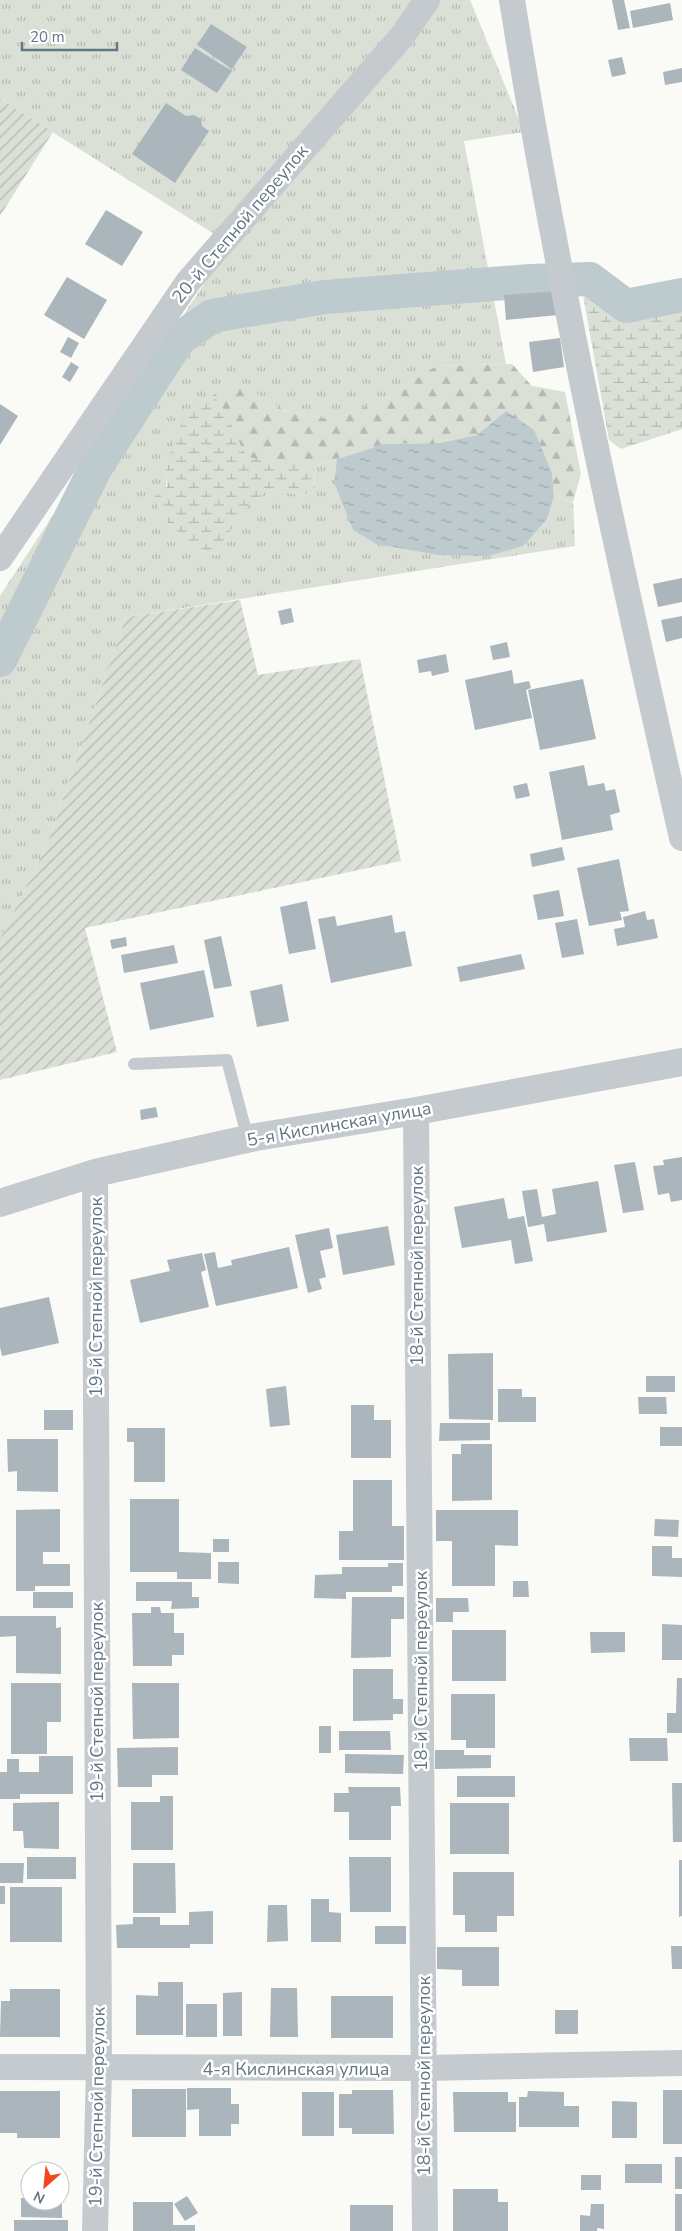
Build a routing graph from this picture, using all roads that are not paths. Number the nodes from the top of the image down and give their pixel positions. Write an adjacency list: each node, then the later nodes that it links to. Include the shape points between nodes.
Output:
1 (427, 0): 3 (street, 20-й Степной переулок, via 403,35 188,282)
2 (512, 0): 4 (street, via 554,248)
3 (0, 558)
4 (682, 838)
5 (682, 1062): 7 (street, 5-я Кислинская улица)
6 (134, 1064): 8 (lane, via 227,1060)
7 (416, 1111): 8 (street, 5-я Кислинская улица); 13 (street, 18-й Степной переулок)
8 (248, 1139): 9 (street, 5-я Кислинская улица)
9 (95, 1173): 10 (street, 5-я Кислинская улица); 14 (street, 19-й Степной переулок)
10 (0, 1203)
11 (682, 2063): 13 (street, 4-я Кислинская улица)
12 (0, 2068): 14 (street, 4-я Кислинская улица)
13 (424, 2068): 14 (street, 4-я Кислинская улица); 16 (street, 18-й Степной переулок)
14 (99, 2069): 15 (street, 19-й Степной переулок)
15 (95, 2231)
16 (425, 2231)

